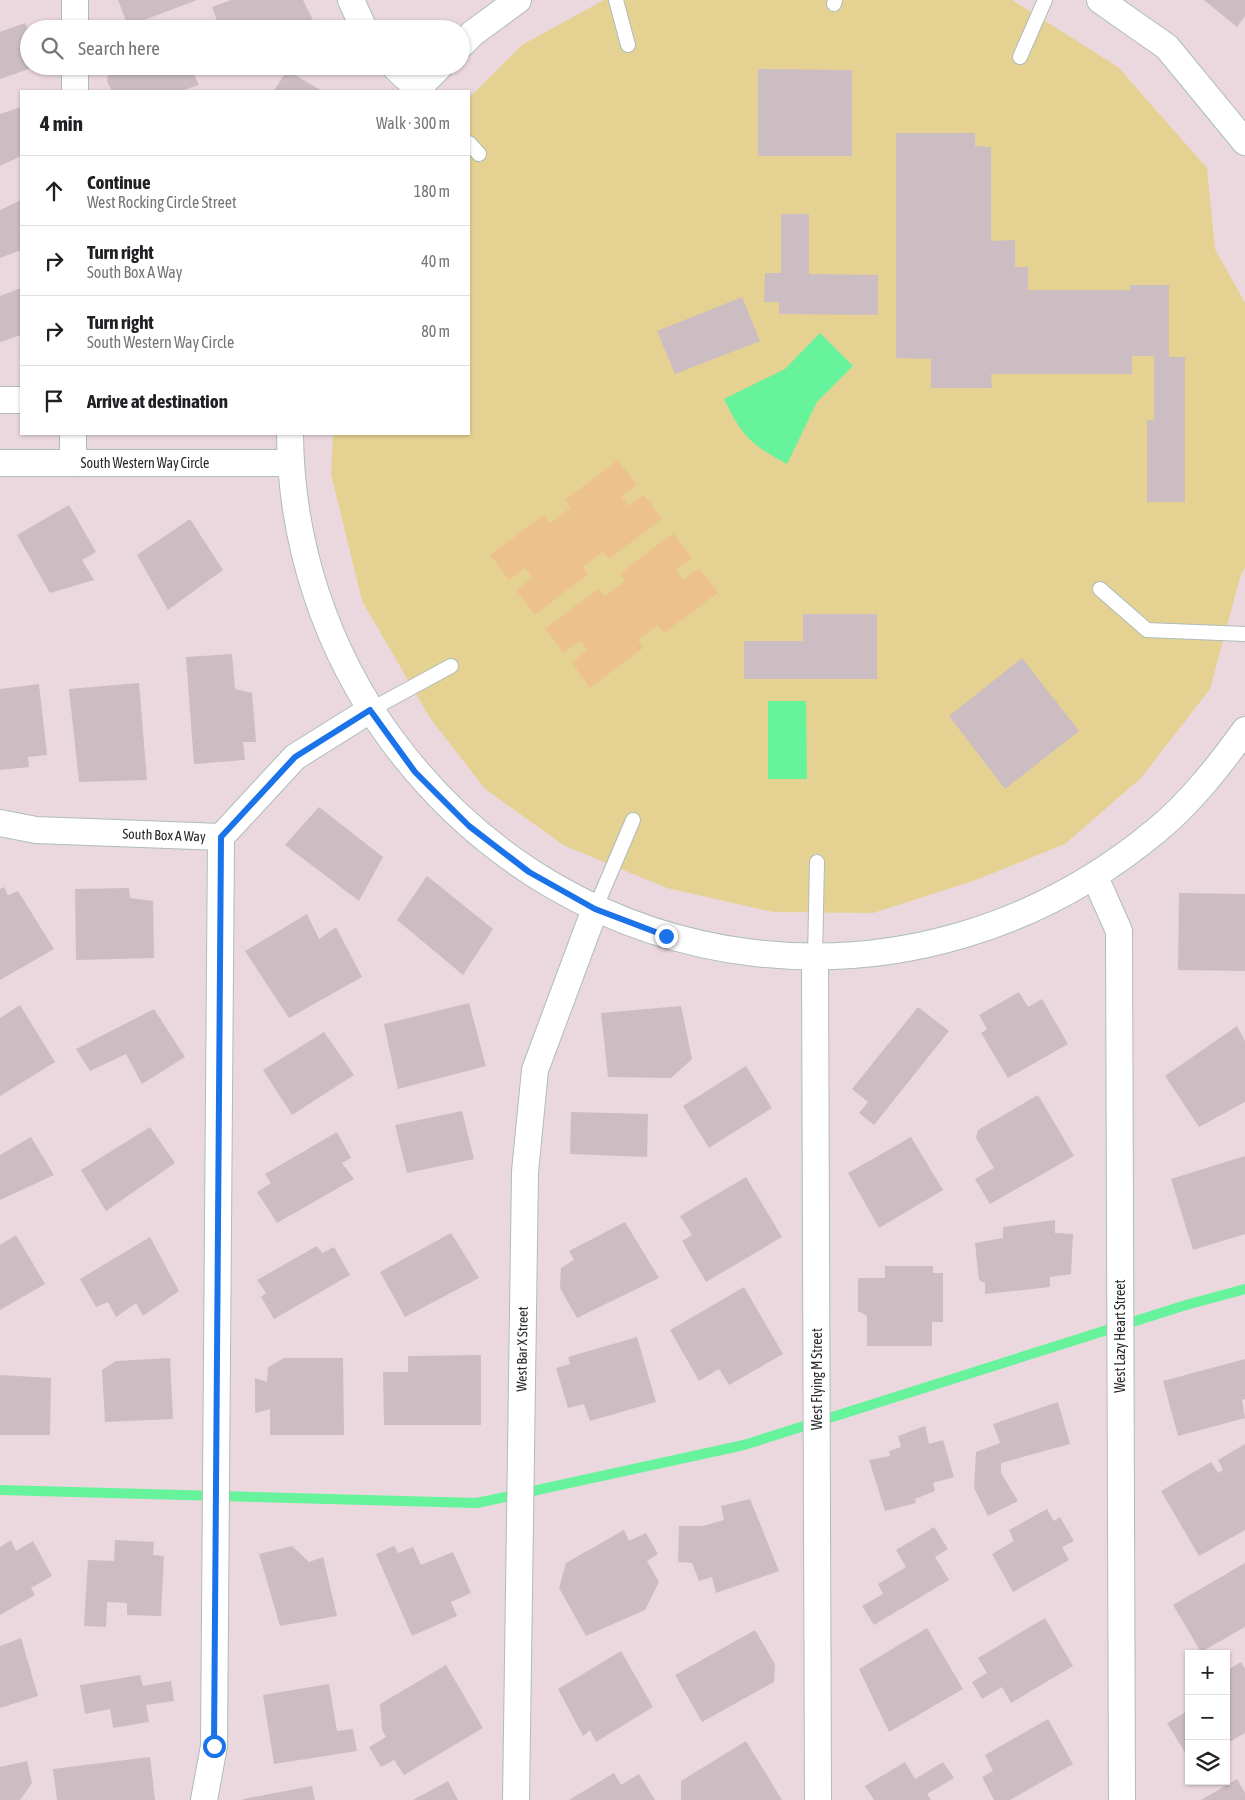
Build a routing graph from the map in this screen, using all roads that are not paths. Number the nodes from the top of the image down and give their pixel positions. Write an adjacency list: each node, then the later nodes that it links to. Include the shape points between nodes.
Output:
1 (75, 0): 7 (street)
2 (351, 0): 8 (street)
3 (518, 0): 9 (street)
4 (616, 0): 10 (lane)
5 (1045, 0): 11 (lane)
6 (1100, 0): 17 (street, via 1167,47)
7 (75, 20)
8 (360, 20)
9 (470, 37)
10 (628, 45)
11 (1020, 57)
12 (75, 75): 15 (street)
13 (403, 75): 16 (street)
14 (432, 75): 16 (street)
15 (75, 90)
16 (418, 90)
17 (1245, 142)
18 (470, 144): 19 (lane)
19 (479, 154)
20 (0, 400): 21 (street)
21 (20, 400)
22 (73, 435): 25 (street)
23 (290, 435): 26 (street)
24 (0, 463): 25 (street, South Western Way Circle)
25 (73, 463): 26 (street, South Western Way Circle)
26 (290, 464): 30 (street, via 296,514 315,592 339,653)
27 (1100, 589): 28 (lane, via 1147,630)
28 (1245, 634)
29 (451, 666): 30 (lane)
30 (370, 710): 34 (street, South Box A Way, via 295,757); 37 (street, via 415,772 469,826 529,872)
31 (1245, 730): 36 (street, via 1215,772 1159,829)
32 (633, 820): 37 (lane)
33 (0, 823): 34 (street, South Box A Way, via 36,830)
34 (221, 837): 39 (street, via 214,1746)
35 (817, 862): 38 (lane)
36 (1094, 877): 38 (street, via 1007,921 913,949); 42 (street, West Lazy Heart Street, via 1119,932)
37 (595, 909): 38 (street, via 666,936 740,952); 40 (street, West Bar X Street, via 536,1070 525,1172)
38 (815, 958): 41 (street, West Flying M Street)
39 (204, 1800)
40 (516, 1800)
41 (818, 1800)
42 (1122, 1800)

